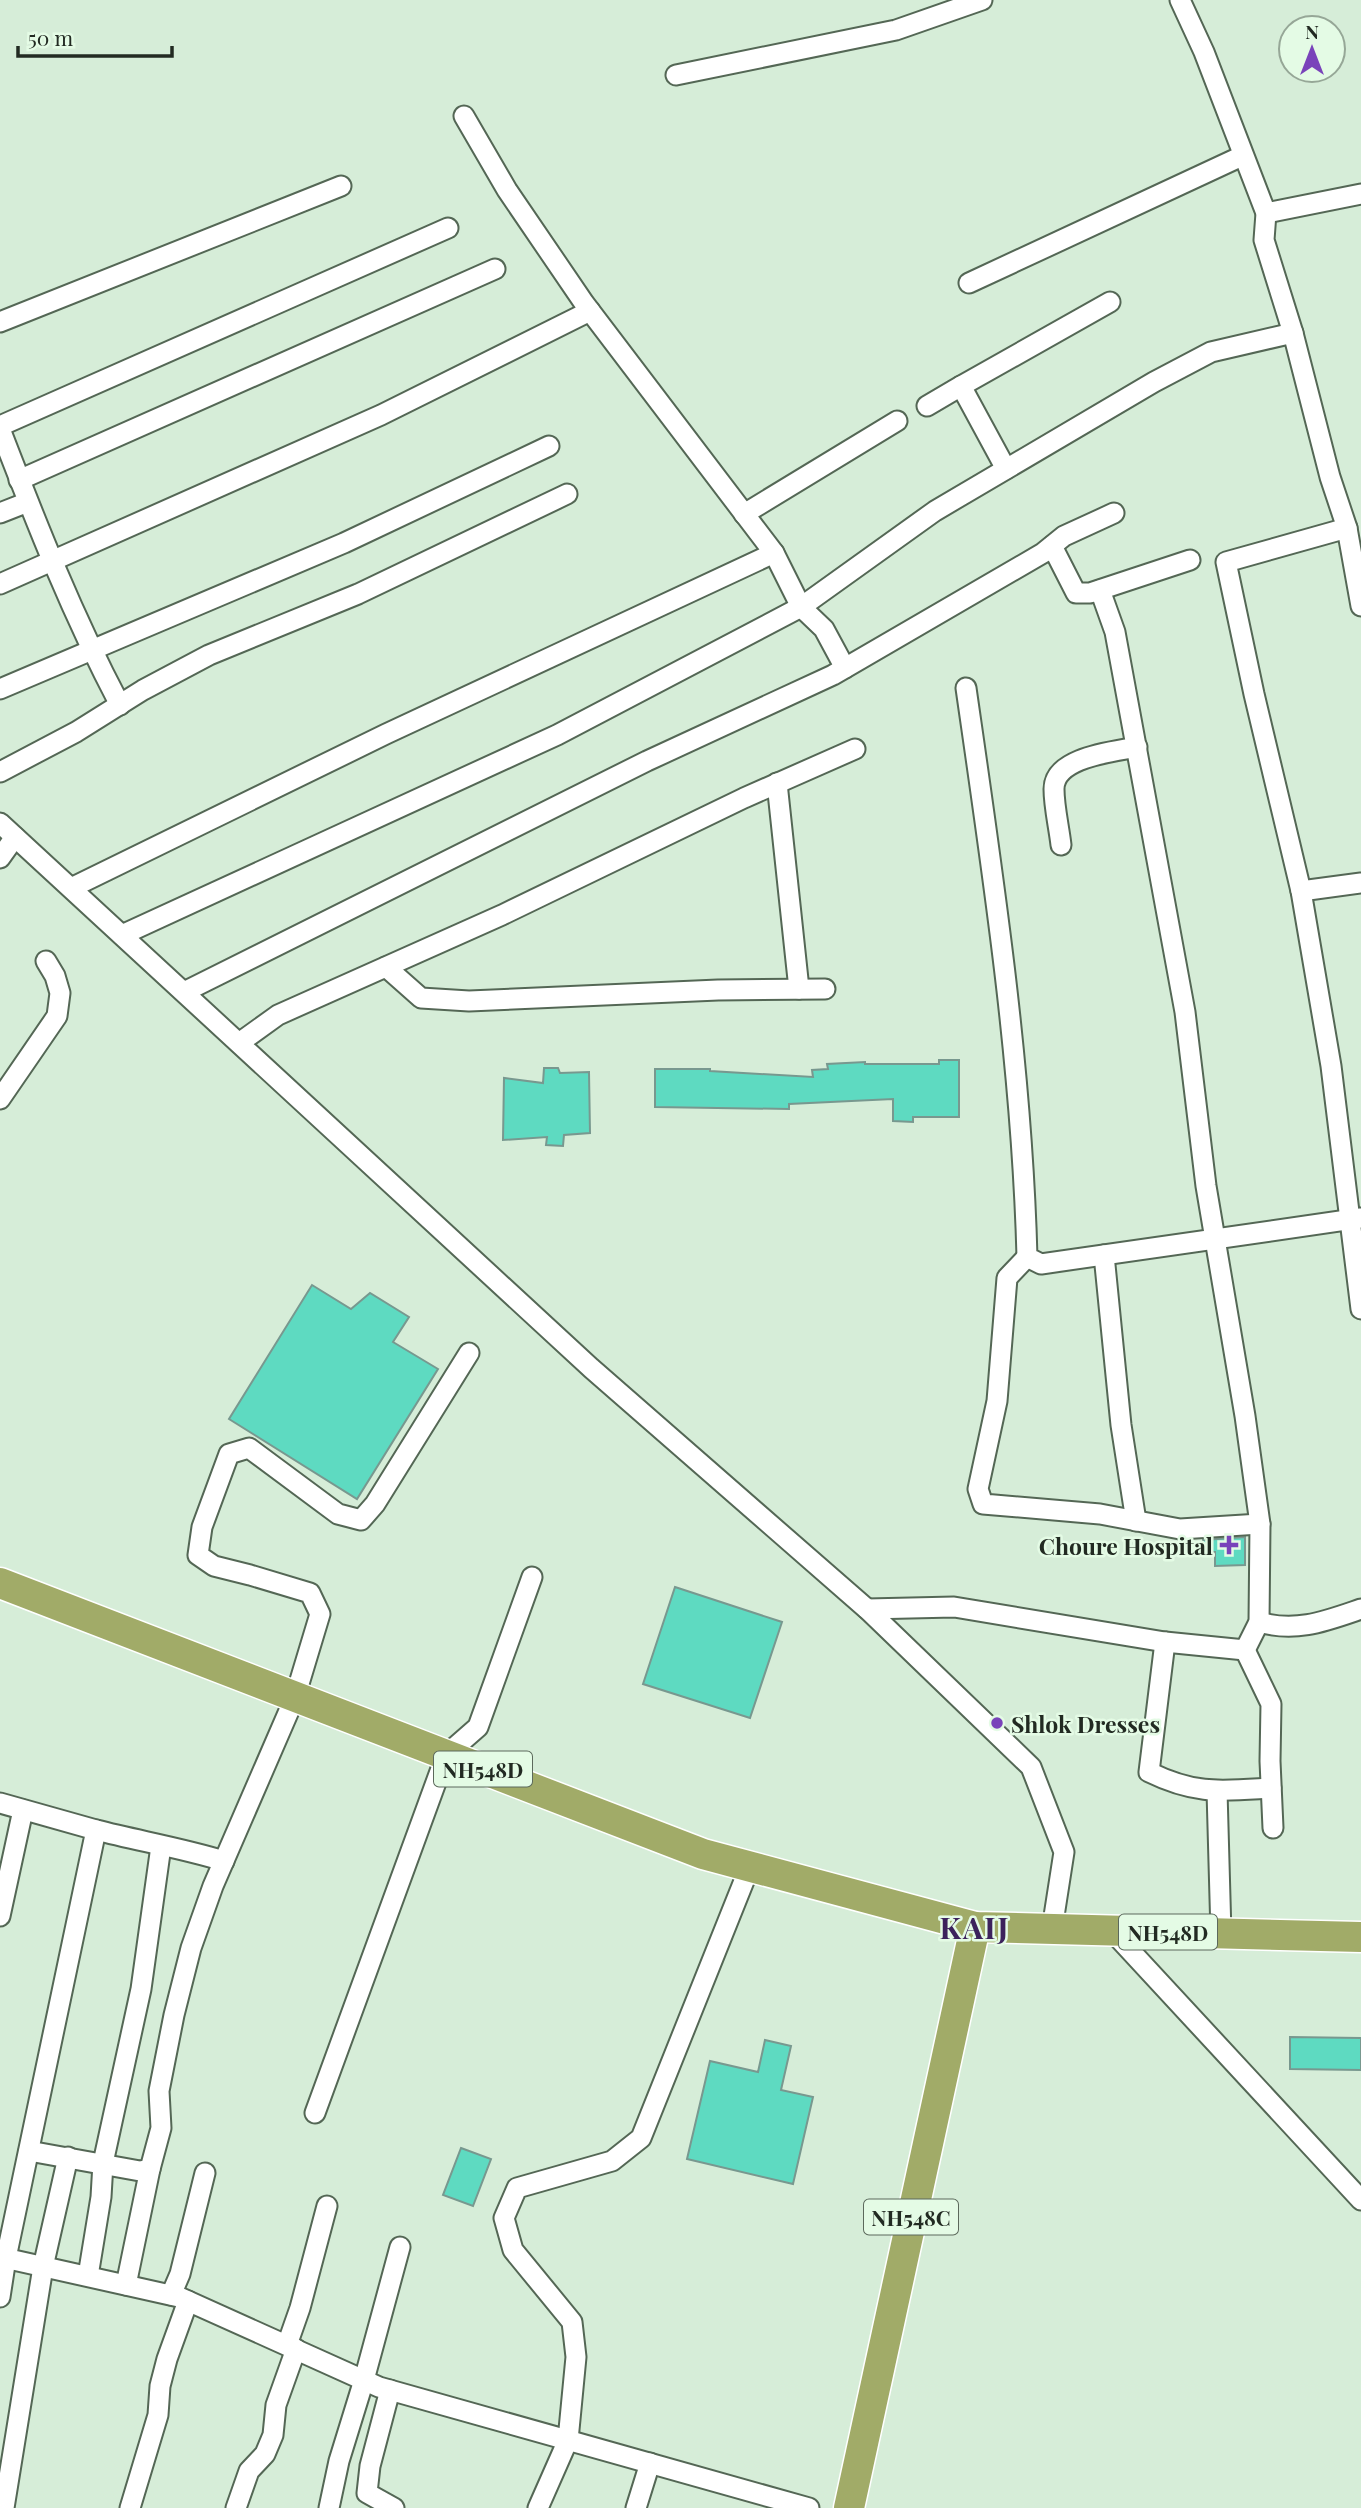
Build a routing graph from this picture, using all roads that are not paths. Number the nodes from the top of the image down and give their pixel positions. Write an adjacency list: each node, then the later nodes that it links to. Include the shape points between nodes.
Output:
1 (982, 0): 3 (street, via 896,30)
2 (1180, 0): 5 (street)
3 (676, 75)
4 (464, 116): 13 (street, via 507,190)
5 (1242, 156): 8 (street); 11 (street)
6 (341, 186): 14 (street)
7 (1361, 194): 8 (street)
8 (1266, 213): 15 (street, via 1264,240)
9 (448, 228): 19 (street)
10 (495, 269): 22 (street)
11 (969, 283)
12 (1110, 302): 16 (street)
13 (590, 311): 27 (street); 32 (street, via 381,415)
14 (0, 322)
15 (1293, 333): 21 (street, via 1211,352); 28 (street)
16 (961, 386): 17 (street); 21 (street)
17 (927, 406)
18 (897, 421): 27 (street)
19 (1, 434): 22 (street)
20 (549, 446): 37 (street, via 345,542)
21 (1006, 469): 36 (street, via 935,511)
22 (19, 480): 24 (street)
23 (567, 494): 41 (street, via 358,594 209,655)
24 (28, 502): 25 (street); 32 (street)
25 (0, 513)
26 (1114, 513): 29 (street)
27 (744, 514): 30 (street)
28 (1347, 528): 35 (street); 52 (street, via 1226,562)
29 (1052, 546): 34 (street, via 1076,593); 38 (street)
30 (774, 553): 36 (street); 51 (street)
31 (1191, 560): 34 (street)
32 (51, 563): 33 (street); 37 (street)
33 (0, 584)
34 (1100, 590): 42 (street, via 1115,632)
35 (1361, 606)
36 (801, 607): 38 (street, via 824,629); 53 (street, via 557,735)
37 (91, 650): 40 (street); 41 (street)
38 (845, 668): 58 (street, via 647,761)
39 (966, 688): 64 (street, via 997,905)
40 (0, 690)
41 (120, 705): 44 (street)
42 (1137, 747): 48 (street, via 1089,757 1058,773 1054,787); 62 (street, via 1185,1012)
43 (855, 749): 45 (street)
44 (0, 772)
45 (777, 783): 55 (street); 56 (street)
46 (0, 822): 47 (street)
47 (15, 837): 49 (street); 51 (street)
48 (1061, 845)
49 (0, 858)
50 (1361, 883): 52 (street)
51 (71, 888): 53 (street)
52 (1301, 891): 61 (street)
53 (122, 935): 58 (street)
54 (46, 961): 60 (street, via 60,993 57,1016)
55 (386, 967): 56 (street, via 421,998 469,1001); 59 (street, via 278,1015)
56 (799, 989): 57 (street)
57 (825, 989)
58 (184, 992): 59 (street)
59 (239, 1043): 71 (street, via 592,1368)
60 (0, 1099)
61 (1355, 1219): 62 (street); 65 (street)
62 (1216, 1240): 63 (street); 68 (street)
63 (1104, 1255): 64 (street, via 1041,1264); 67 (street)
64 (1027, 1257): 67 (street, via 1007,1278 997,1401 978,1489 983,1504)
65 (1361, 1309)
66 (469, 1353): 76 (street, via 361,1520 338,1514 249,1448 229,1454 202,1527 198,1555 214,1566 310,1593 320,1614)
67 (1136, 1521): 68 (street, via 1180,1529)
68 (1260, 1524): 73 (street)
69 (532, 1577): 77 (street, via 478,1727)
70 (0, 1583): 76 (highway, NH548D)
71 (867, 1609): 74 (street, via 954,1607); 89 (street, via 1031,1767 1064,1852)
72 (1361, 1609): 73 (street, via 1317,1624 1278,1628)
73 (1259, 1622): 75 (street)
74 (1165, 1642): 75 (street); 79 (street, via 1149,1772 1188,1788)
75 (1245, 1650): 78 (street, via 1271,1704)
76 (295, 1697): 77 (highway, NH548D); 85 (street)
77 (446, 1755): 86 (highway, NH548D, via 703,1854); 93 (street)
78 (1271, 1788): 79 (street); 82 (street)
79 (1217, 1791): 91 (street)
80 (0, 1803): 81 (street)
81 (23, 1810): 83 (street); 87 (street)
82 (1273, 1828)
83 (96, 1830): 84 (street); 94 (street)
84 (161, 1846): 85 (street); 96 (street, via 141,1989)
85 (224, 1861): 97 (street, via 191,1948 174,2015 159,2091 161,2128)
86 (750, 1866): 88 (highway, NH548D); 111 (street, via 641,2138 612,2161 517,2188 504,2218 513,2250 572,2322 576,2357)
87 (0, 1916)
88 (975, 1927): 89 (highway, NH548D); 121 (highway, NH548C)
89 (1052, 1929): 90 (highway, NH548D)
90 (1112, 1931): 91 (highway, NH548D); 99 (street)
91 (1221, 1934): 92 (highway, NH548D)
92 (1361, 1937)
93 (315, 2113)
94 (29, 2151): 95 (street); 102 (street)
95 (68, 2158): 96 (street); 103 (street)
96 (103, 2163): 97 (street); 104 (street)
97 (150, 2169): 105 (street)
98 (205, 2173): 107 (street, via 180,2274)
99 (1361, 2200)
100 (327, 2206): 108 (street)
101 (400, 2247): 109 (street)
102 (3, 2258): 103 (street); 106 (street)
103 (43, 2266): 104 (street); 114 (street)
104 (88, 2276): 105 (street)
105 (126, 2285): 107 (street)
106 (0, 2297)
107 (180, 2298): 108 (street); 115 (street, via 158,2415)
108 (291, 2347): 109 (street); 116 (street, via 273,2435 265,2454 249,2472)
109 (364, 2380): 110 (street); 117 (street)
110 (390, 2390): 111 (street); 118 (street, via 367,2493)
111 (568, 2440): 112 (street); 119 (street)
112 (650, 2463): 113 (street); 120 (street)
113 (800, 2507)
114 (4, 2508)
115 (130, 2508)
116 (236, 2508)
117 (329, 2508)
118 (394, 2508)
119 (538, 2508)
120 (636, 2508)
121 (849, 2508)

